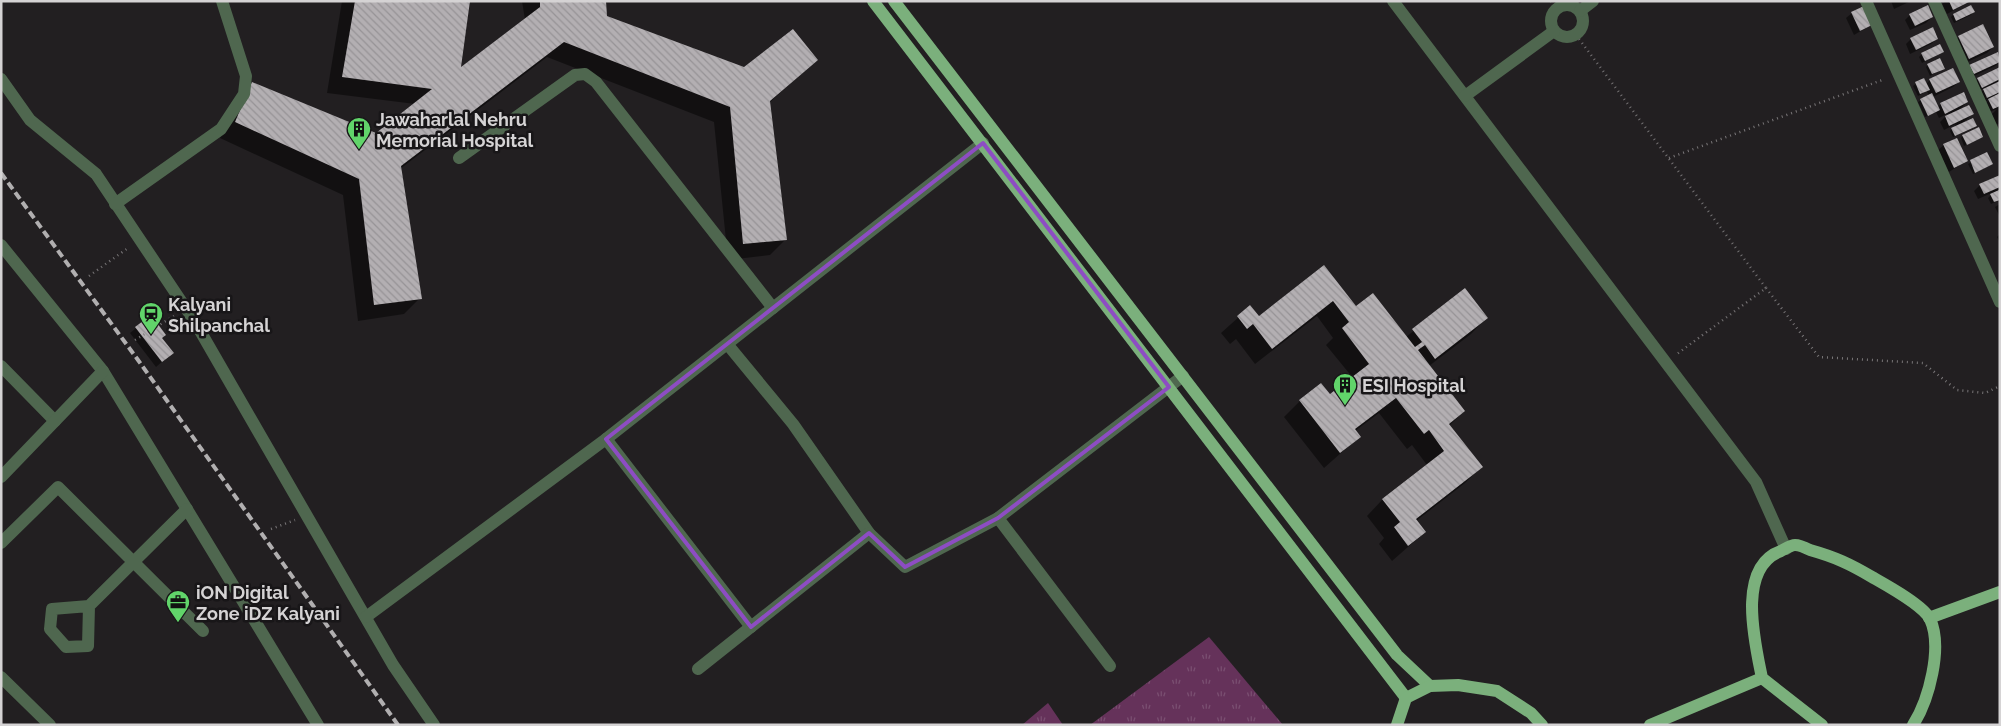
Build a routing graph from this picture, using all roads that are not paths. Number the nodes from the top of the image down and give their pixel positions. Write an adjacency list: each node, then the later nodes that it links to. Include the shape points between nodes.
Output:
1 (222, 1): 16 (street, via 246,76 244,94 221,129)
2 (872, 1): 13 (main road)
3 (894, 1): 23 (main road)
4 (1393, 1): 12 (street)
5 (1593, 1): 9 (street)
6 (1866, 1): 18 (street)
7 (1934, 1): 14 (street)
8 (1554, 5): 9 (street, via 1571,5); 10 (street, via 1550,18)
9 (1580, 11): 10 (street, via 1583,22 1576,35 1566,38)
10 (1554, 32): 12 (street)
11 (1, 79): 16 (street, via 30,120 96,174)
12 (1465, 96): 32 (street, via 1756,482)
13 (982, 143): 19 (street); 24 (main road)
14 (2000, 146)
15 (459, 158): 19 (street, via 575,75 585,74 596,82)
16 (116, 204): 36 (street, via 186,308)
17 (1, 245): 22 (street)
18 (2000, 302)
19 (772, 308): 20 (street)
20 (728, 345): 26 (street); 30 (street, via 793,424)
21 (1, 366): 25 (street)
22 (103, 372): 25 (street); 28 (street)
23 (1183, 376): 24 (street); 44 (main road, via 1397,655)
24 (1169, 387): 29 (street); 45 (main road)
25 (55, 421): 27 (street)
26 (606, 439): 36 (street); 38 (street)
27 (1, 476)
28 (187, 509): 33 (street); 47 (street)
29 (998, 518): 30 (street, via 904,567); 40 (street)
30 (869, 533): 38 (street)
31 (1, 543): 33 (street, via 58,487)
32 (1786, 549): 37 (main road, via 1795,545 1840,558 1904,595); 43 (main road, via 1770,554 1756,575 1752,614)
33 (133, 562): 35 (street); 39 (street)
34 (2000, 592): 37 (main road)
35 (89, 606)
36 (366, 617): 48 (street, via 393,665)
37 (1929, 618): 53 (main road, via 1935,640 1932,675 1925,704)
38 (750, 627): 41 (street)
39 (203, 632)
40 (1110, 666)
41 (698, 669)
42 (1, 677): 46 (street)
43 (1762, 678): 51 (main road); 52 (main road)
44 (1430, 686): 45 (main road); 50 (main road, via 1458,685 1497,691 1531,713)
45 (1406, 698): 49 (main road)
46 (50, 725)
47 (318, 725)
48 (434, 725)
49 (1398, 725)
50 (1542, 725)
51 (1650, 725)
52 (1822, 725)
53 (1914, 725)

